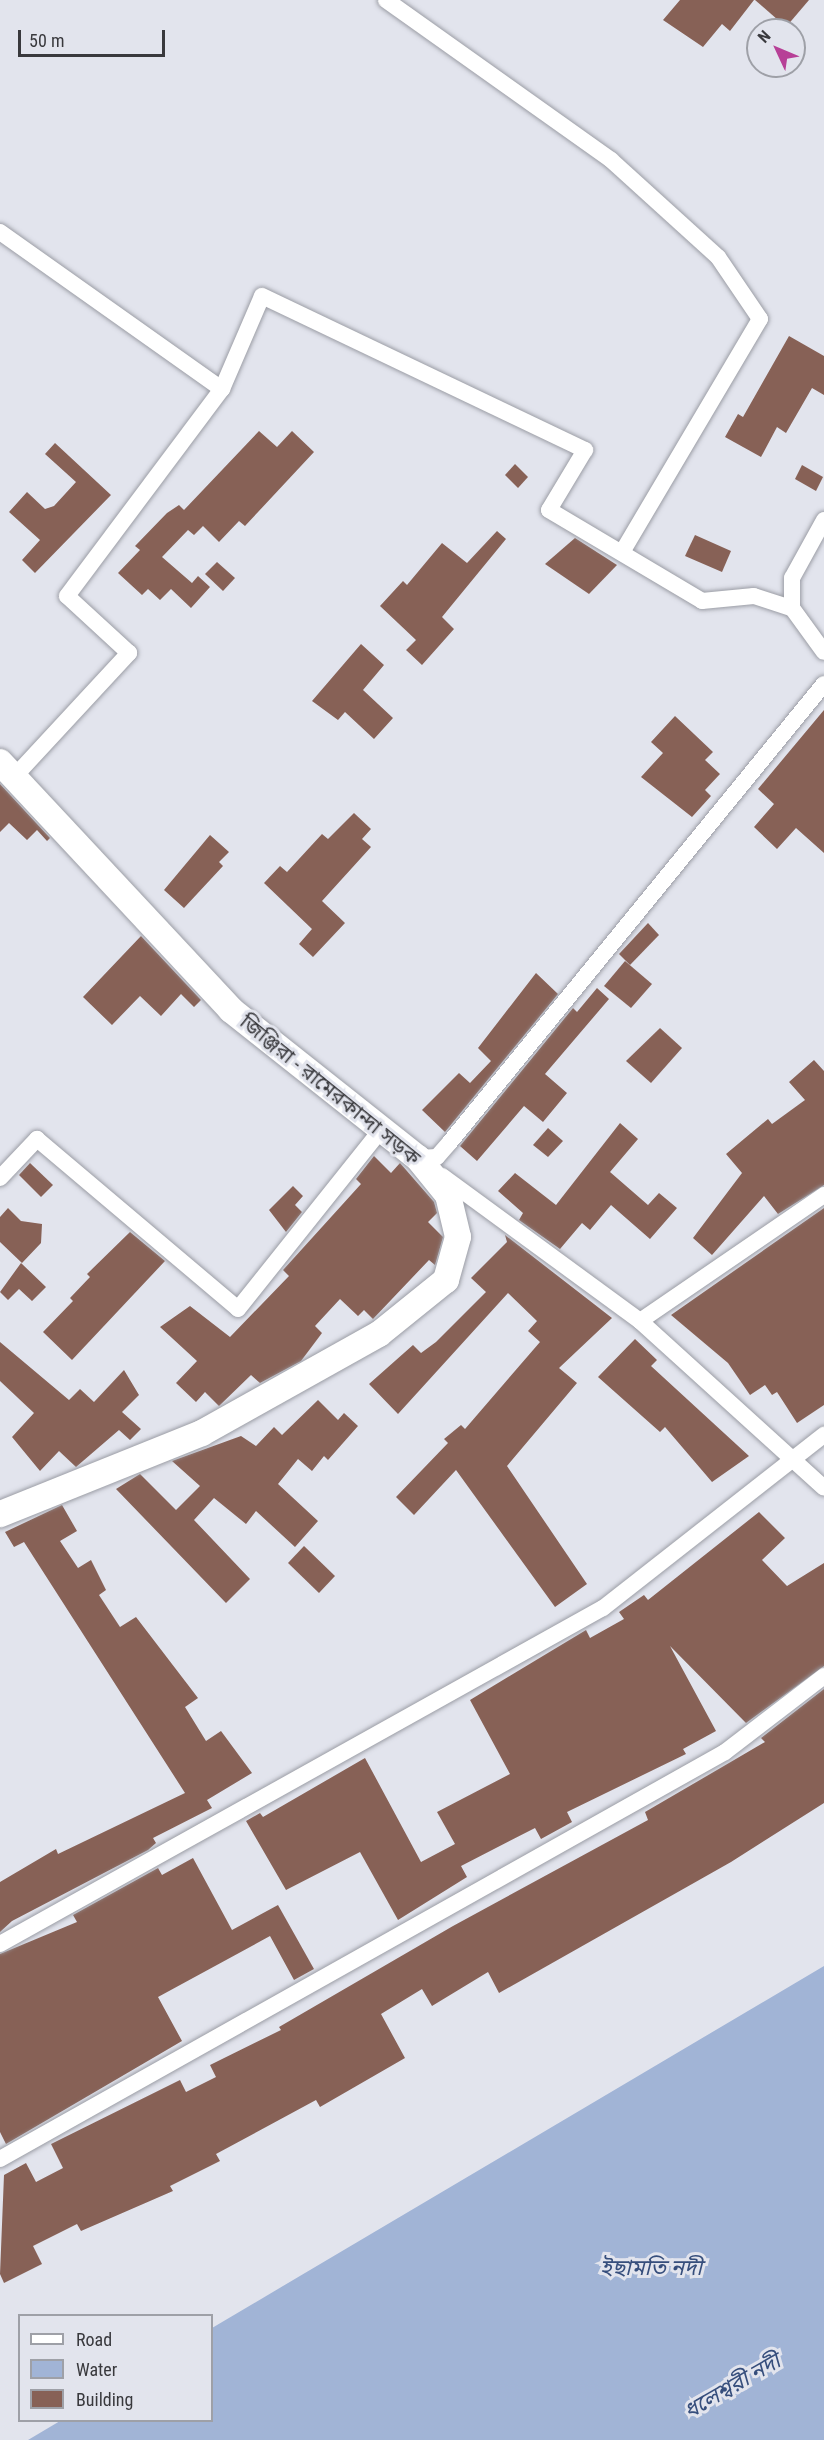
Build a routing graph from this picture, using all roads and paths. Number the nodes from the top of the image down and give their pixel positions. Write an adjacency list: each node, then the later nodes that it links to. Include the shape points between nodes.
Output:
1 (386, 0): 5 (street, via 611,160 718,257 760,319)
2 (0, 231): 3 (street)
3 (222, 389): 5 (street, via 262,296 585,450 549,510); 9 (street, via 67,596 129,653)
4 (824, 520): 6 (street, via 792,578)
5 (623, 551): 6 (street, via 702,601 754,596)
6 (792, 608): 7 (street)
7 (824, 652)
8 (824, 684): 11 (street, via 437,1157)
9 (7, 769): 10 (main road, জিঞ্জিরা - রামেরকান্দা সড়ক, via 231,1010)
10 (381, 1130): 11 (main road, জিঞ্জিরা - রামেরকান্দা সড়ক); 12 (street, via 238,1309 37,1139)
11 (418, 1158): 14 (street); 18 (main road, জিঞ্জিরা - রামেরকান্দা সড়ক, via 448,1195 458,1237 446,1280 428,1297 379,1334 202,1433)
12 (0, 1178)
13 (824, 1195): 14 (street)
14 (640, 1321): 16 (street)
15 (824, 1436): 16 (street)
16 (792, 1458): 17 (street); 20 (street, via 603,1608)
17 (824, 1488)
18 (0, 1514)
19 (824, 1677): 21 (street, via 725,1752)
20 (0, 1944)
21 (0, 2159)

